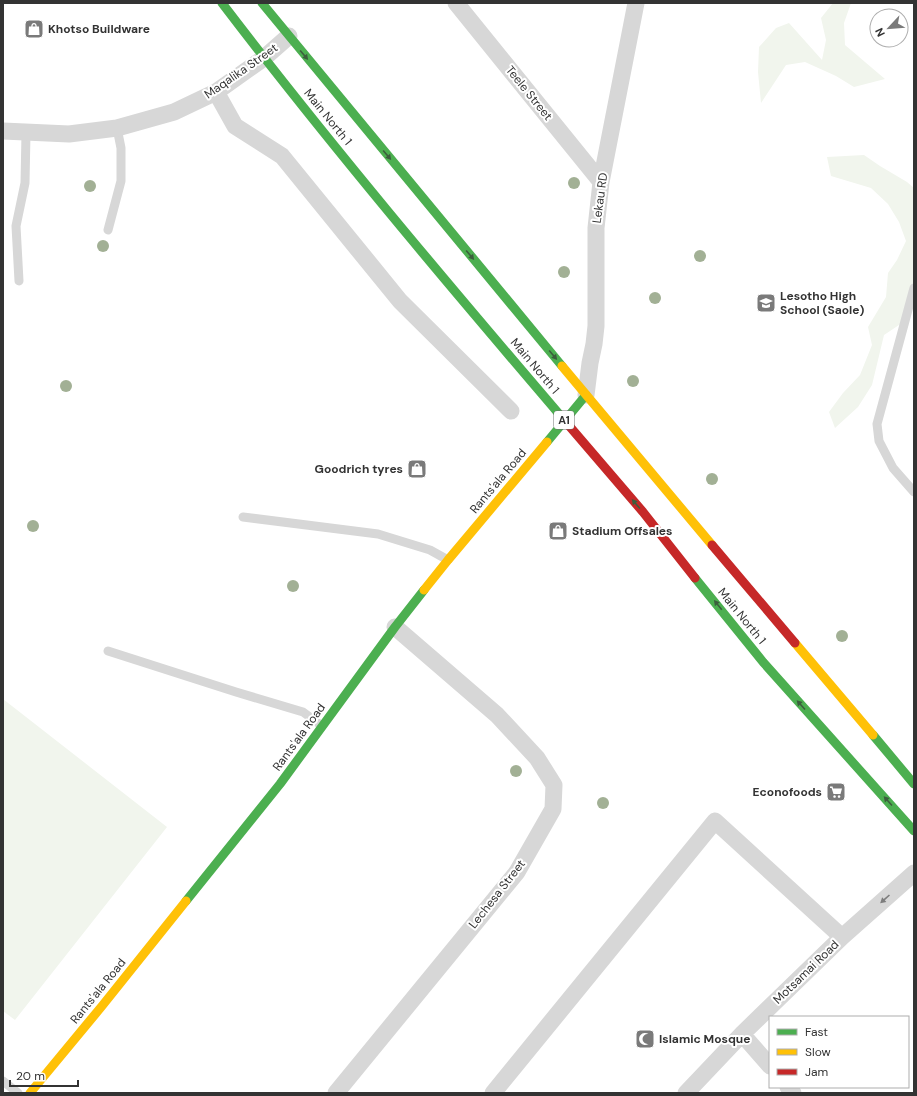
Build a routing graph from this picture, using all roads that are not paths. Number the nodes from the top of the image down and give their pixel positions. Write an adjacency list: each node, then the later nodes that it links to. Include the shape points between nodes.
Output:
1 (222, 3): 6 (main road, Main North 1 / A1)
2 (262, 3): 5 (main road, Main North 1)
3 (456, 3): 11 (street, Teele Street)
4 (636, 3): 11 (street, Lekau RD)
5 (289, 36): 6 (street, Maqalika Street); 15 (main road, Main North 1, one-way to 15)
6 (264, 58): 7 (street, Maqalika Street); 17 (main road, Main North 1 / A1)
7 (216, 92): 8 (street, Maqalika Street, via 174,112); 16 (street, via 235,126 282,156 400,301)
8 (117, 128): 10 (street, Maqalika Street, via 69,134); 12 (lane, via 121,148 121,181)
9 (3, 131): 10 (street, Maqalika Street)
10 (26, 133): 13 (lane, via 25,183 16,226)
11 (602, 182): 15 (street, Lekau RD, via 596,228 596,326)
12 (108, 230)
13 (19, 281)
14 (914, 288): 18 (lane, via 878,424 879,441 893,468)
15 (586, 395): 17 (main road, Rants'ala Road); 24 (main road, Main North 1)
16 (511, 411)
17 (564, 420): 20 (main road, Rants'ala Road); 25 (main road, Main North 1 / A1, one-way to 17, via 764,662 643,512)
18 (914, 492)
19 (243, 517): 20 (lane, via 378,534 430,550)
20 (448, 560): 21 (main road, Rants'ala Road)
21 (395, 627): 23 (main road, Rants'ala Road); 33 (street, Lechesa Street, via 497,715 537,758 554,785 553,809 517,872)
22 (108, 651): 23 (lane, via 303,712)
23 (322, 726): 32 (main road, Rants'ala Road, via 275,790)
24 (914, 784)
25 (914, 831)
26 (914, 873): 27 (street, Motsamai Road, one-way to 27)
27 (842, 937): 28 (street, Motsamai Road); 34 (street, via 715,821)
28 (742, 1034): 29 (street); 35 (street, Motsamai Road)
29 (769, 1065)
30 (3, 1081): 31 (lane)
31 (18, 1093)
32 (30, 1093)
33 (336, 1093)
34 (493, 1093)
35 (686, 1093)

